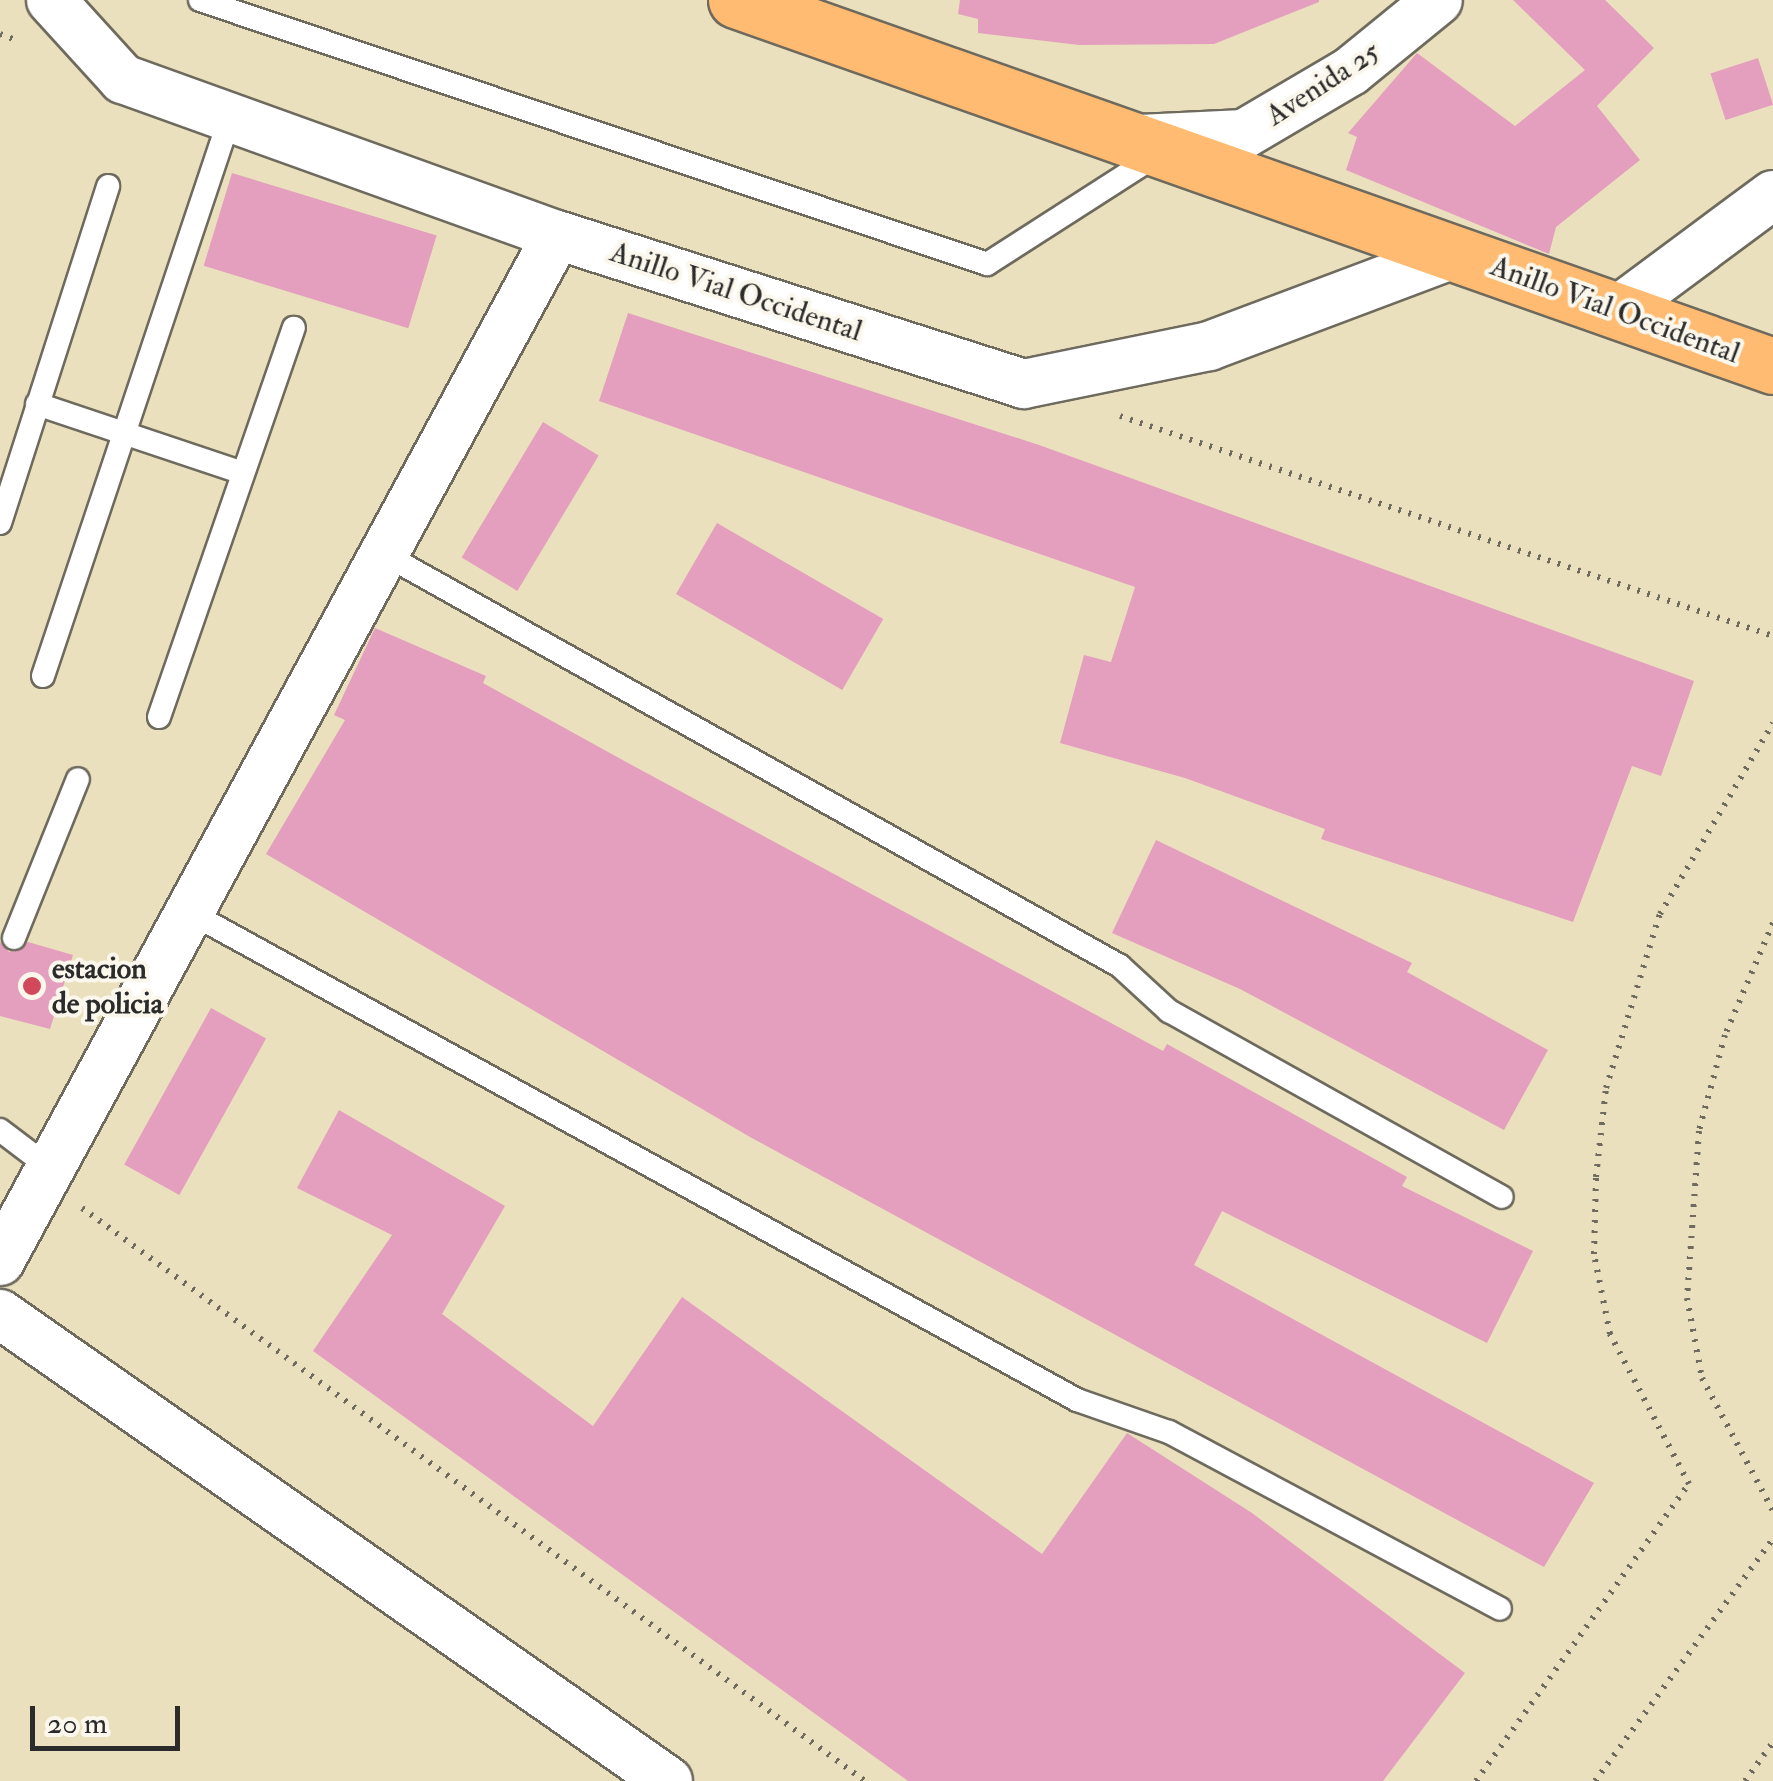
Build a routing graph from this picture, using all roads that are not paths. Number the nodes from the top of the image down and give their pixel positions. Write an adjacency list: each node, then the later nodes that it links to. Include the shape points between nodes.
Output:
1 (51, 0): 5 (street, Anillo Vial Occidental, via 122,79)
2 (200, 0): 6 (lane, via 988,264)
3 (736, 0): 6 (highway, Anillo Vial Occidental)
4 (1438, 0): 6 (street, Avenida 25, via 1351,72 1244,134)
5 (230, 117): 9 (street, Anillo Vial Occidental); 15 (lane)
6 (1150, 145): 10 (highway, Anillo Vial Occidental)
7 (108, 186): 14 (lane)
8 (1773, 194): 11 (street)
9 (557, 235): 10 (street, Anillo Vial Occidental, via 1024,384 1209,346); 18 (street)
10 (1458, 254): 11 (highway, Anillo Vial Occidental)
11 (1618, 310): 13 (highway, Anillo Vial Occidental)
12 (294, 328): 16 (lane)
13 (1773, 366)
14 (37, 404): 15 (lane); 17 (lane)
15 (119, 430): 16 (lane); 19 (lane)
16 (243, 472): 20 (lane)
17 (0, 524)
18 (384, 554): 22 (street); 26 (lane, via 1120,966 1169,1011)
19 (42, 676)
20 (159, 718)
21 (78, 780): 23 (lane)
22 (189, 912): 25 (street); 29 (lane, via 1077,1400 1169,1432)
23 (14, 938)
24 (0, 1130): 25 (lane)
25 (47, 1174): 27 (street)
26 (1502, 1196)
27 (0, 1261)
28 (0, 1314): 30 (street)
29 (1500, 1609)
30 (668, 1781)

